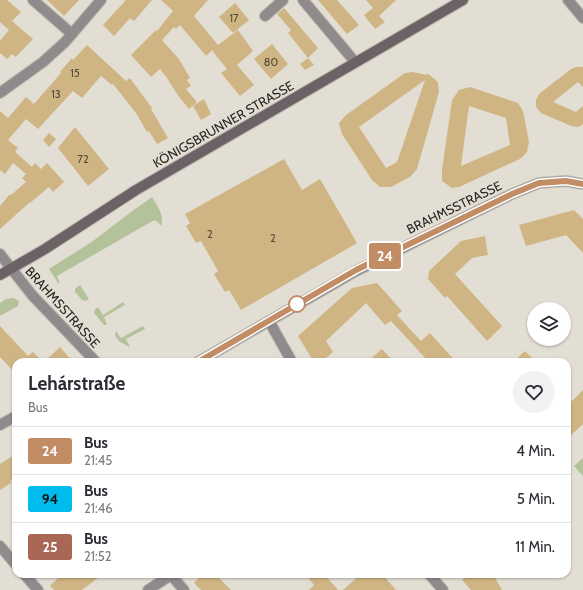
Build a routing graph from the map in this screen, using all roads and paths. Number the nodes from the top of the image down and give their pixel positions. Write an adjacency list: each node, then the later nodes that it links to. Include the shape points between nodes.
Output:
1 (34, 0): 9 (street)
2 (101, 0): 9 (street)
3 (283, 0): 7 (street)
4 (303, 0): 10 (street)
5 (463, 0): 10 (main road, KÖNIGSBRUNNER STRASSE)
6 (568, 0): 8 (street)
7 (265, 16)
8 (583, 18)
9 (72, 34): 11 (street, via 43,62)
10 (355, 62): 14 (main road, KÖNIGSBRUNNER STRASSE, via 136,190)
11 (0, 94)
12 (583, 184): 16 (street, BRAHMSSTRASSE, via 566,181 539,183 512,194 356,270)
13 (0, 254): 14 (street, BRAHMSSTRASSE)
14 (11, 268): 15 (main road, KÖNIGSBRUNNER STRASSE); 17 (street, BRAHMSSTRASSE, via 36,300)
15 (0, 275)
16 (269, 320): 18 (street, BRAHMSSTRASSE); 19 (street)
17 (92, 358)
18 (205, 358)
19 (290, 358)
20 (12, 418): 21 (street)
21 (0, 425)
22 (0, 546): 23 (street)
23 (12, 560)
24 (28, 578): 28 (street)
25 (166, 578): 29 (street)
26 (173, 578): 30 (street)
27 (432, 578): 31 (street)
28 (38, 590)
29 (148, 590)
30 (184, 590)
31 (443, 590)

